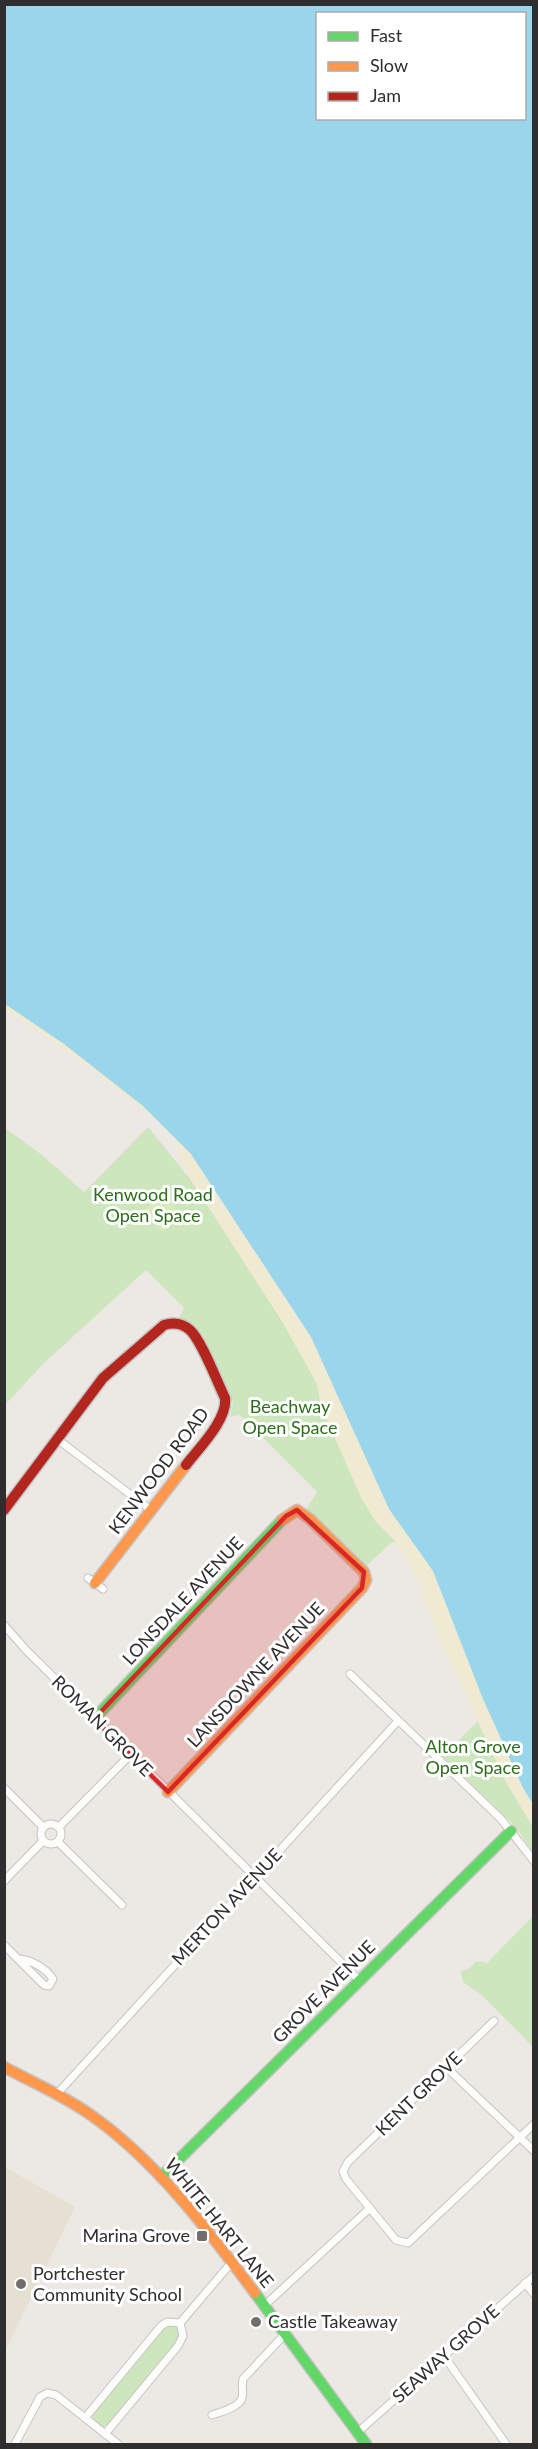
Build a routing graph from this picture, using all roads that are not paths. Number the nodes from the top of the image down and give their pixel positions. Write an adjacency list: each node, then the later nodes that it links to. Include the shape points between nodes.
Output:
1 (57, 1439): 2 (street, KENWOOD ROAD); 3 (street); 3 (street, KENWOOD ROAD, via 103,1378 164,1325 171,1322 194,1332 226,1405 223,1416)
2 (4, 1510)
3 (151, 1510): 5 (street, KENWOOD ROAD)
4 (297, 1510): 8 (street, LONSDALE AVENUE, via 286,1516); 12 (street, LANSDOWNE AVENUE, via 364,1572 366,1580)
5 (95, 1583)
6 (4, 1624): 8 (street, ROMAN GROVE)
7 (350, 1674): 9 (street)
8 (94, 1719): 10 (street, ROMAN GROVE)
9 (398, 1721): 15 (street); 19 (street, MERTON AVENUE)
10 (130, 1755): 12 (street, ROMAN GROVE); 14 (street)
11 (4, 1788): 13 (street)
12 (168, 1792): 19 (street, ROMAN GROVE)
13 (43, 1827): 14 (street); 16 (street)
14 (58, 1827): 17 (street, via 62,1834)
15 (511, 1831): 18 (street); 24 (street, GROVE AVENUE)
16 (44, 1841): 17 (street, via 50,1845); 20 (street)
17 (58, 1842): 21 (street)
18 (534, 1861)
19 (254, 1878): 24 (street, ROMAN GROVE); 28 (street, MERTON AVENUE)
20 (4, 1881)
21 (122, 1905)
22 (4, 1945): 23 (street)
23 (19, 1959): 23 (street, via 44,1985 52,1983 47,1972)
24 (359, 1980): 32 (street, GROVE AVENUE)
25 (494, 2021): 27 (street, KENT GROVE)
26 (4, 2067): 28 (street, WHITE HART LANE)
27 (446, 2067): 30 (street); 33 (street, KENT GROVE, via 344,2167 346,2179)
28 (56, 2095): 32 (street, WHITE HART LANE, via 116,2134)
29 (534, 2124): 30 (street)
30 (519, 2137): 31 (street); 33 (street, via 413,2241 396,2240)
31 (534, 2151)
32 (161, 2177): 34 (street, WHITE HART LANE)
33 (370, 2208): 38 (street)
34 (232, 2262): 38 (street, WHITE HART LANE); 39 (street)
35 (534, 2276): 36 (street, SEAWAY GROVE)
36 (525, 2283): 37 (street); 41 (street, SEAWAY GROVE)
37 (534, 2294)
38 (264, 2306): 40 (street, WHITE HART LANE)
39 (180, 2323): 43 (street, via 160,2326); 45 (street, via 183,2336 178,2346)
40 (285, 2334): 42 (street, via 243,2379 240,2402); 44 (street, WHITE HART LANE)
41 (444, 2356): 44 (street, SEAWAY GROVE); 49 (street)
42 (212, 2415)
43 (85, 2418): 45 (street); 46 (street, via 56,2394 47,2393 40,2397)
44 (358, 2432): 48 (street, WHITE HART LANE)
45 (105, 2434): 47 (street)
46 (15, 2445)
47 (118, 2445)
48 (366, 2445)
49 (506, 2445)

